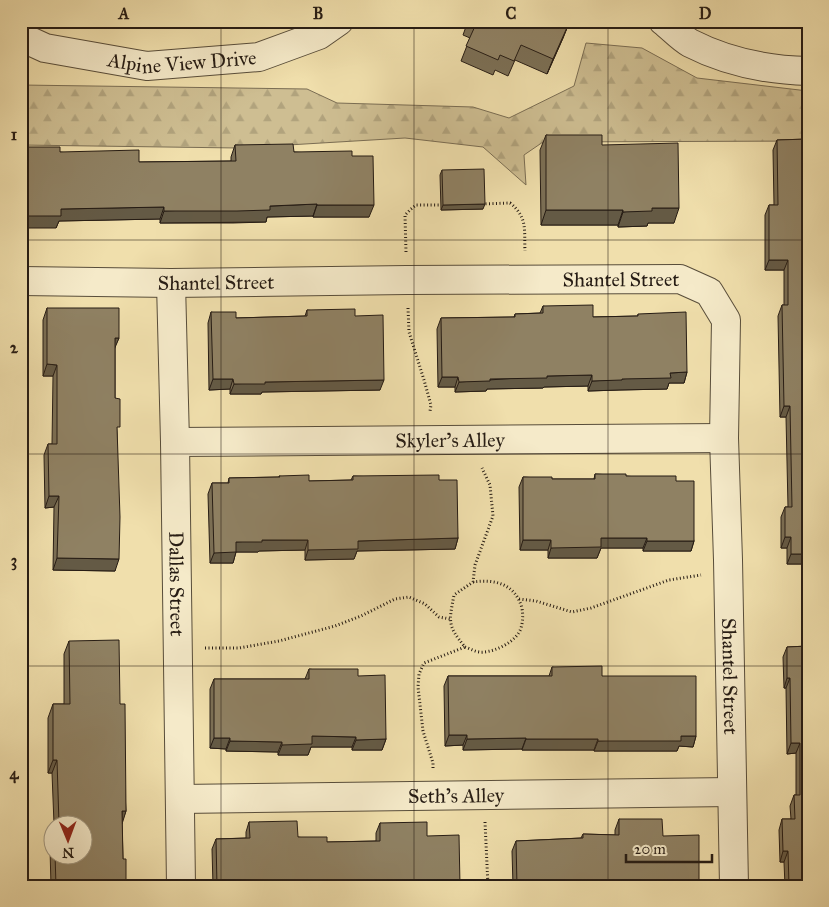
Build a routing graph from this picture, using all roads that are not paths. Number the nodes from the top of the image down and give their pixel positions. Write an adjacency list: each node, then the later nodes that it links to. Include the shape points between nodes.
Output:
1 (339, 21): 3 (street, Alpine View Drive, via 319,35 259,57 146,66 45,48)
2 (663, 21): 4 (street, via 689,43 734,61)
3 (21, 37)
4 (808, 71)
5 (21, 281): 6 (street, Shantel Street)
6 (171, 283): 7 (street, Shantel Street, via 680,278 709,292 726,320); 8 (street, Dallas Street)
7 (724, 438): 8 (street, Skyler's Alley); 9 (street, Shantel Street)
8 (175, 442): 10 (street, Dallas Street)
9 (732, 792): 10 (street, Seth's Alley); 12 (street, Shantel Street)
10 (180, 799): 11 (street, Dallas Street)
11 (181, 886)
12 (734, 886)

